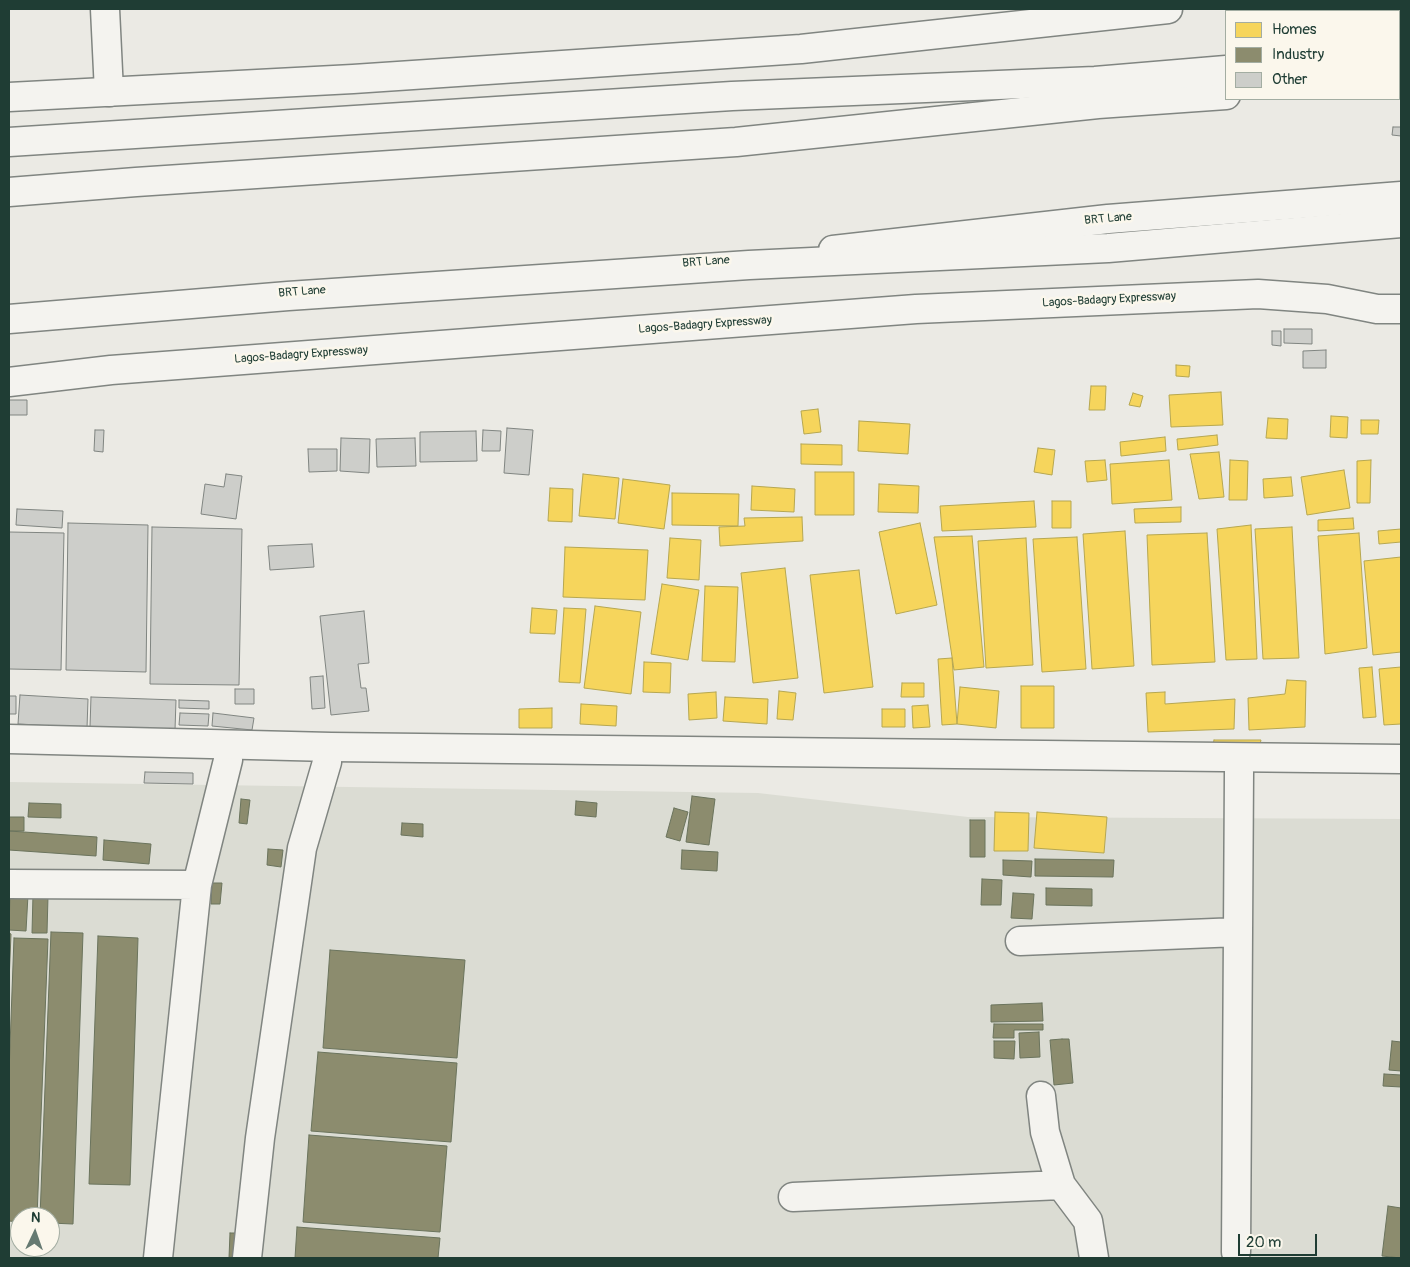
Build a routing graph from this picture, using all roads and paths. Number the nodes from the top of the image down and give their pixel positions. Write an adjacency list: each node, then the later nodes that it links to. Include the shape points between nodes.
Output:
1 (105, 9): 4 (main road)
2 (1168, 9): 4 (main road, via 801,49)
3 (1225, 70): 5 (main road)
4 (109, 92): 7 (main road)
5 (1097, 93): 6 (main road); 8 (main road, via 732,96); 9 (main road, via 736,142)
6 (1225, 95)
7 (9, 97)
8 (9, 141)
9 (9, 192)
10 (1401, 196): 13 (main road, BRT Lane, via 1108,219 754,258)
11 (1401, 223): 13 (main road, via 1108,248 740,265)
12 (1389, 309): 14 (main road, Lagos-Badagry Expressway); 15 (main road, Lagos-Badagry Expressway, via 1326,298 1258,294 916,309 111,370)
13 (10, 317)
14 (1401, 324)
15 (9, 382)
16 (9, 739): 18 (main road, via 330,747)
17 (9, 754): 19 (main road)
18 (1401, 759)
19 (228, 760): 20 (main road); 24 (main road)
20 (327, 762): 21 (main road); 32 (main road, via 302,848 260,1138)
21 (1239, 772): 22 (main road); 25 (main road)
22 (1401, 774)
23 (9, 884): 24 (main road)
24 (197, 885): 31 (main road)
25 (1238, 932): 26 (main road); 30 (main road)
26 (1020, 941)
27 (1041, 1096): 28 (main road, via 1045,1132)
28 (1061, 1185): 29 (main road); 33 (main road, via 1088,1221)
29 (793, 1197)
30 (1236, 1252)
31 (158, 1258)
32 (247, 1258)
33 (1094, 1258)

